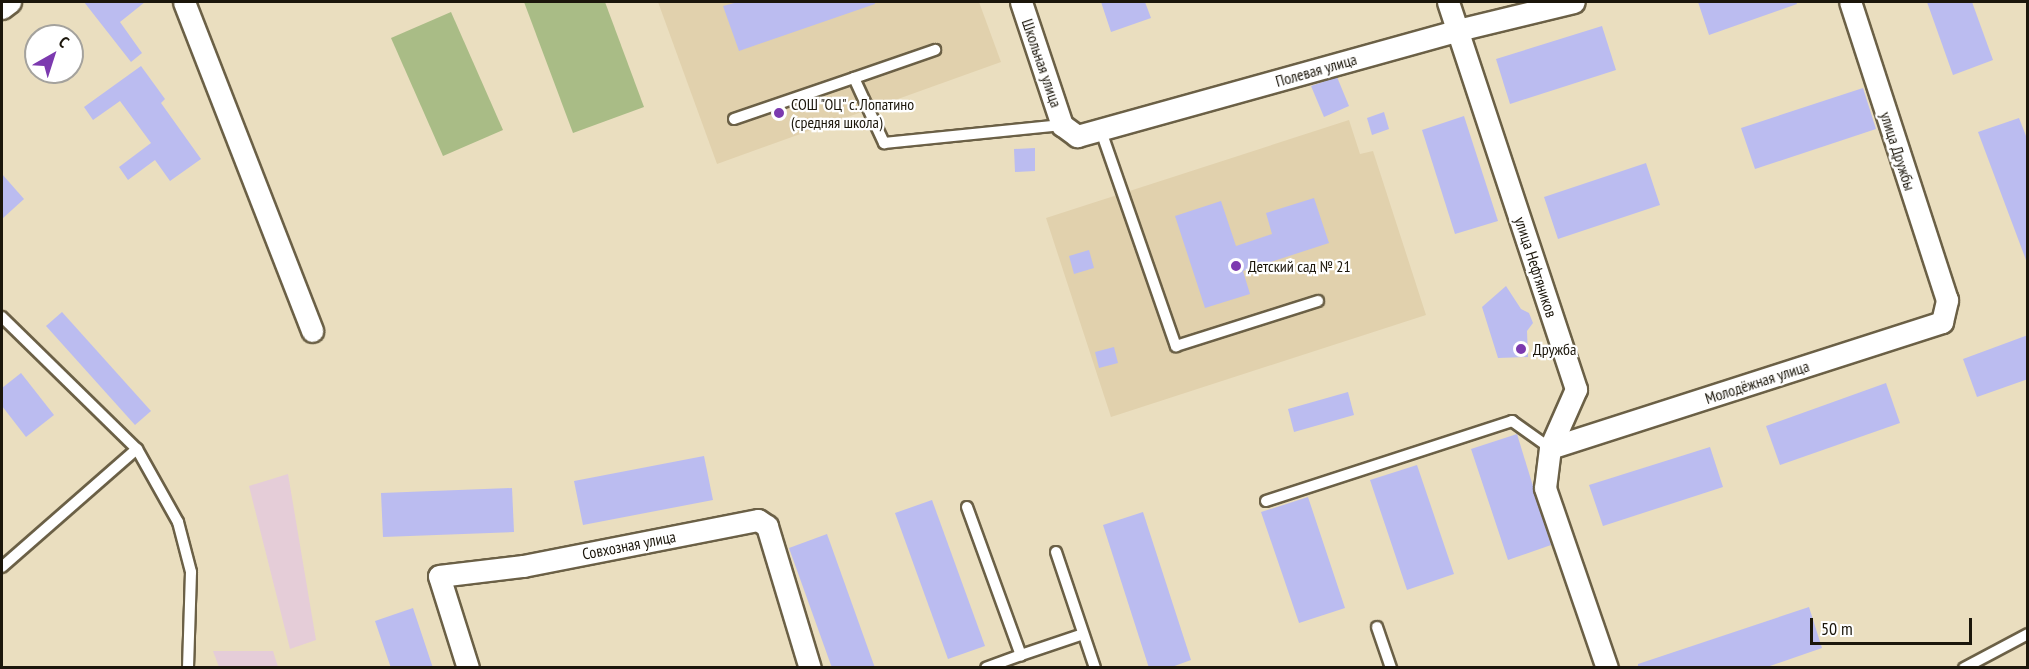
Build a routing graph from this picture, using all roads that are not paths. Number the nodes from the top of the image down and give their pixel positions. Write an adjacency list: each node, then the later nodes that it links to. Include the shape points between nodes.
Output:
1 (10, 2): 7 (street)
2 (184, 2): 17 (street)
3 (1021, 2): 12 (street, Школьная улица)
4 (1448, 2): 8 (street, улица Нефтяников)
5 (1574, 2): 8 (street, Полевая улица)
6 (1850, 2): 14 (street, улица Дружбы)
7 (2, 8)
8 (1458, 30): 13 (street, Полевая улица); 18 (street, улица Нефтяников, via 1576,389)
9 (935, 50): 10 (lane)
10 (854, 78): 11 (lane); 12 (lane, via 884,143)
11 (734, 119)
12 (1062, 125): 13 (street, Полевая улица, via 1077,136)
13 (1101, 131): 15 (lane, via 1176,346)
14 (1947, 300): 18 (street, Молодёжная улица, via 1942,322)
15 (1318, 301)
16 (2, 317): 19 (lane)
17 (312, 331)
18 (1550, 448): 20 (lane, via 1512,421); 34 (street, улица Нефтяников, via 1545,488)
19 (137, 449): 23 (lane); 28 (lane, via 178,522 191,572)
20 (1266, 501)
21 (967, 507): 27 (lane)
22 (1056, 552): 25 (lane)
23 (2, 567)
24 (1377, 627): 33 (lane)
25 (1083, 634): 27 (lane); 32 (lane)
26 (2028, 634): 35 (lane)
27 (1021, 655): 31 (lane)
28 (188, 668)
29 (468, 668): 30 (street, Совхозная улица, via 439,576 523,566 758,519 767,526)
30 (810, 668)
31 (986, 668)
32 (1095, 668)
33 (1390, 668)
34 (1607, 668)
35 (1964, 668)

